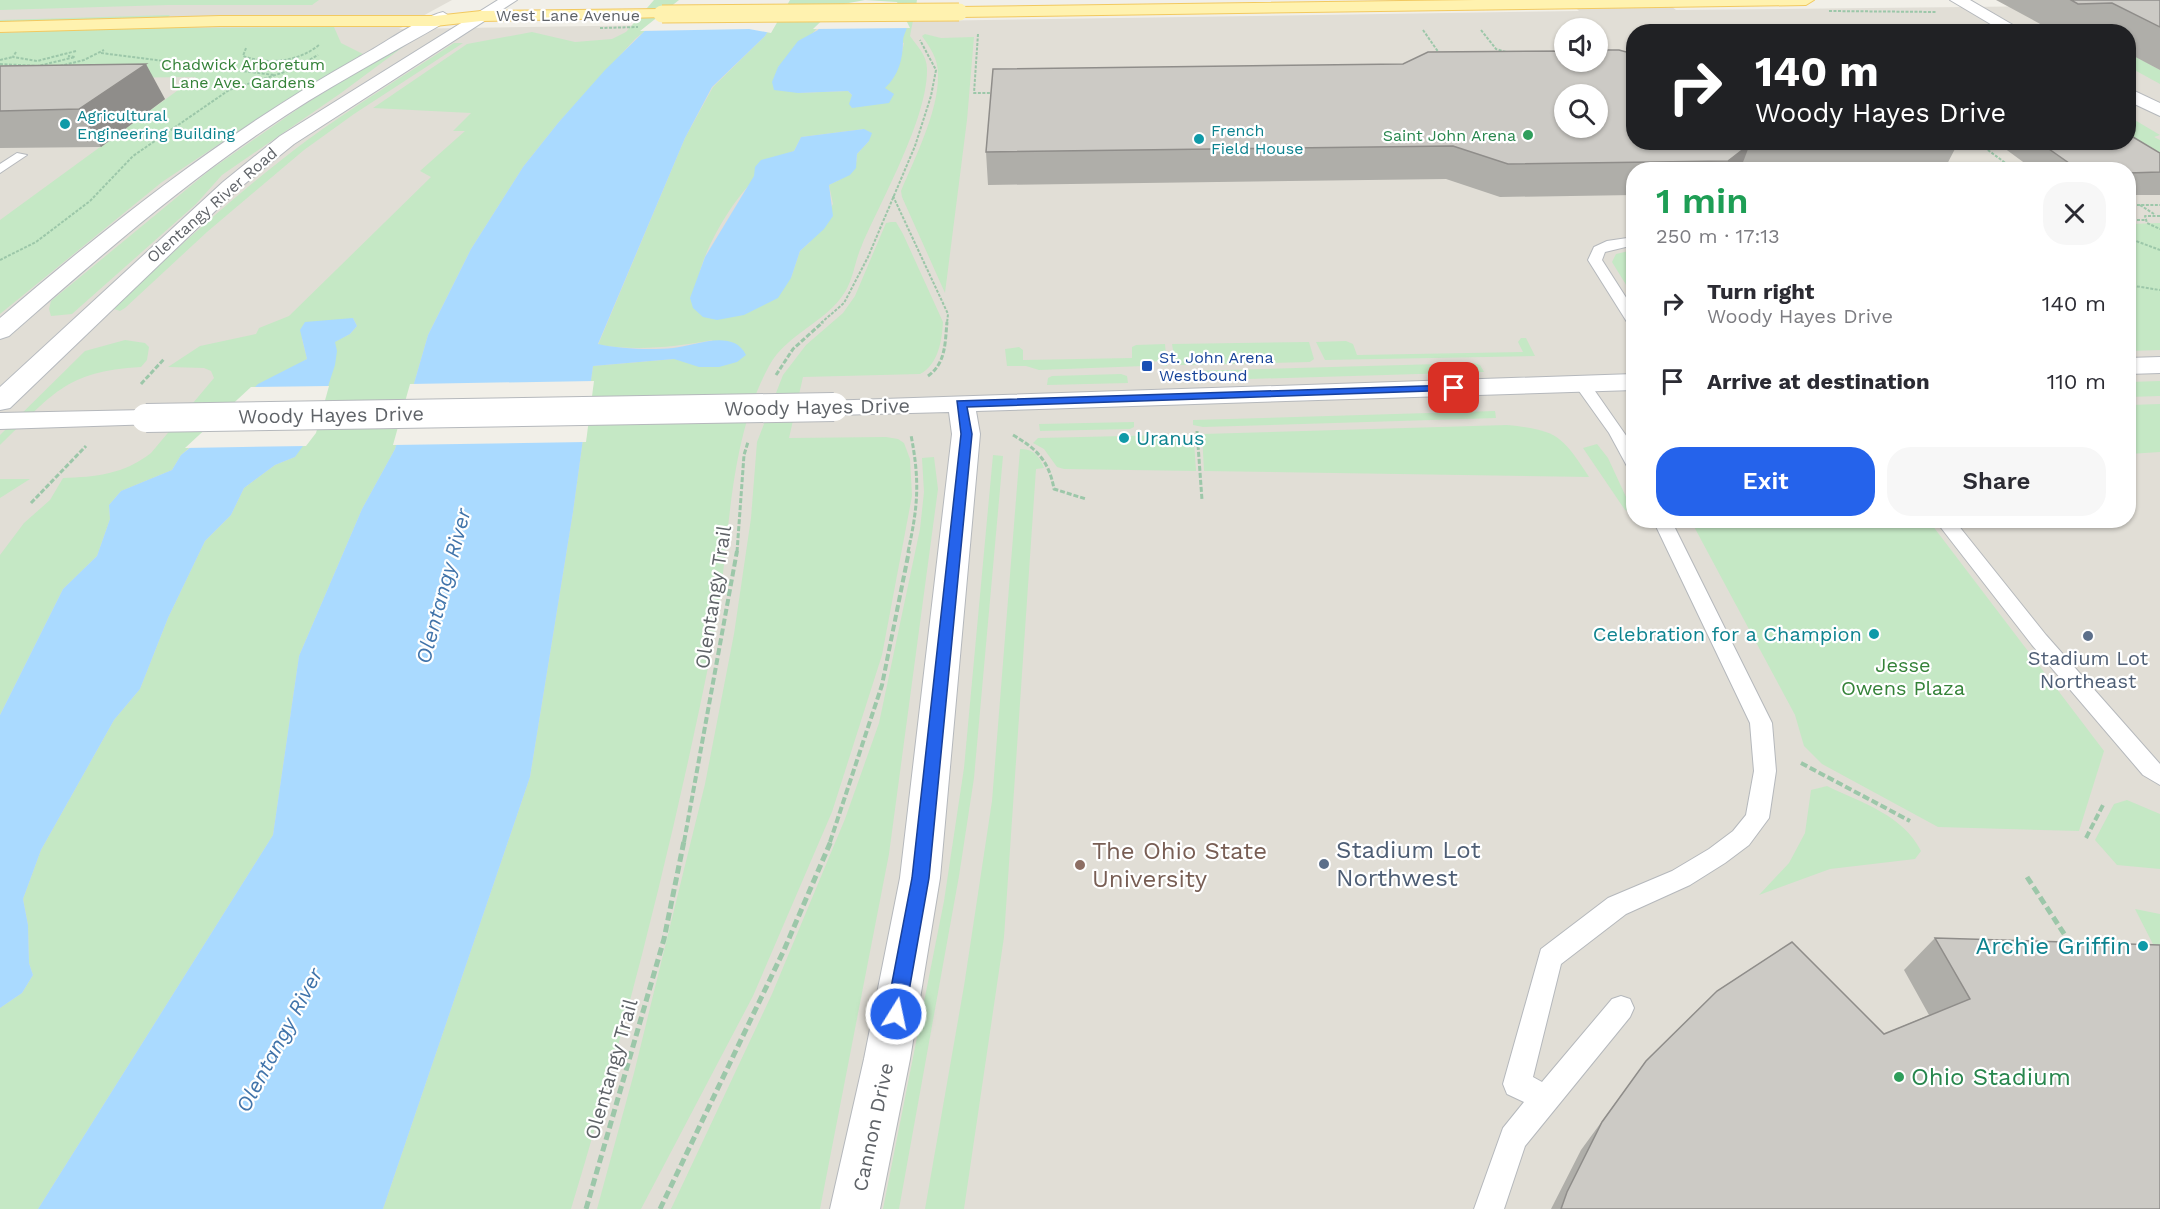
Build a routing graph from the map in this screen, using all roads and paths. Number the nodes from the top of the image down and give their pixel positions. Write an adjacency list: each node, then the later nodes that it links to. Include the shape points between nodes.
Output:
1 (509, 0): 5 (street, Olentangy River Road)
2 (1806, 0): 4 (main road, West Lane Avenue)
3 (1958, 0): 8 (street)
4 (1067, 5): 5 (main road, West Lane Avenue, bridge, via 959,12 608,15)
5 (476, 8): 6 (main road, West Lane Avenue); 58 (street, Olentangy River Road, via 287,140 230,186)
6 (444, 16): 7 (main road, West Lane Avenue, via 234,11); 9 (main road, West Lane Avenue); 49 (street, Olentangy River Road, via 330,81 233,143 124,225)
7 (0, 17)
8 (2002, 24)
9 (0, 27)
10 (978, 32): 26 (path, via 974,93)
11 (920, 37): 33 (path, via 936,70 915,146)
12 (105, 49): 18 (path)
13 (18, 50): 21 (path)
14 (58, 50): 15 (path)
15 (77, 51): 16 (path); 20 (path)
16 (86, 52)
17 (92, 52): 18 (path)
18 (98, 53): 24 (path, via 60,66); 25 (path)
19 (320, 54): 25 (path)
20 (64, 55): 21 (path, via 22,61); 23 (path, via 75,57 49,64)
21 (13, 57): 22 (path)
22 (0, 60)
23 (0, 64)
24 (20, 70)
25 (275, 75): 45 (path, via 229,90 133,156 90,201 36,242)
26 (998, 93)
27 (2136, 97): 28 (street)
28 (2160, 110)
29 (1988, 150): 31 (path)
30 (21, 155): 32 (lane)
31 (2004, 162)
32 (0, 169)
33 (893, 195): 53 (path, via 948,314 943,357 939,368); 54 (path, via 844,303 793,349)
34 (2136, 205): 35 (path)
35 (2140, 205): 36 (path); 37 (path)
36 (2160, 205)
37 (2154, 214): 38 (path); 40 (path, via 2145,216)
38 (2160, 216)
39 (2136, 220): 40 (path)
40 (2145, 220): 41 (path)
41 (2160, 229)
42 (2136, 241): 44 (path)
43 (1626, 242): 48 (lane, via 1599,250 1595,260)
44 (2160, 250)
45 (0, 260)
46 (2136, 286): 47 (path)
47 (2160, 291)
48 (1626, 309)
49 (0, 331)
50 (165, 359): 57 (path)
51 (2160, 365): 52 (street)
52 (2136, 366)
53 (927, 376)
54 (771, 382)
55 (1626, 382): 56 (street, Woody Hayes Drive)
56 (1582, 384): 59 (street, Woody Hayes Drive); 66 (lane)
57 (141, 385)
58 (0, 402)
59 (961, 403): 60 (street, Woody Hayes Drive, bridge); 83 (street, Cannon Drive, via 966,434 920,878)
60 (0, 420)
61 (1197, 431): 68 (path)
62 (750, 433): 81 (path, Olentangy Trail, via 744,455 737,555 664,939)
63 (911, 435): 82 (path, via 918,472 918,504 879,696 833,837 784,950)
64 (1013, 435): 67 (path, via 1047,461 1054,489)
65 (87, 445): 69 (path)
66 (1626, 449)
67 (1086, 499)
68 (1202, 500)
69 (31, 503)
70 (1666, 528): 80 (lane, via 1761,723 1765,771 1756,818 1741,838 1717,856 1681,878 1617,906 1550,957 1517,1084)
71 (1950, 528): 73 (lane, via 2039,640)
72 (1801, 763): 75 (path)
73 (2160, 776)
74 (2103, 803): 76 (path)
75 (1910, 821)
76 (2086, 838)
77 (2027, 877): 78 (path)
78 (2078, 955)
79 (1621, 1008): 80 (lane)
80 (1545, 1098): 84 (lane, via 1513,1137)
81 (586, 1209)
82 (660, 1209)
83 (855, 1209)
84 (1488, 1209)

